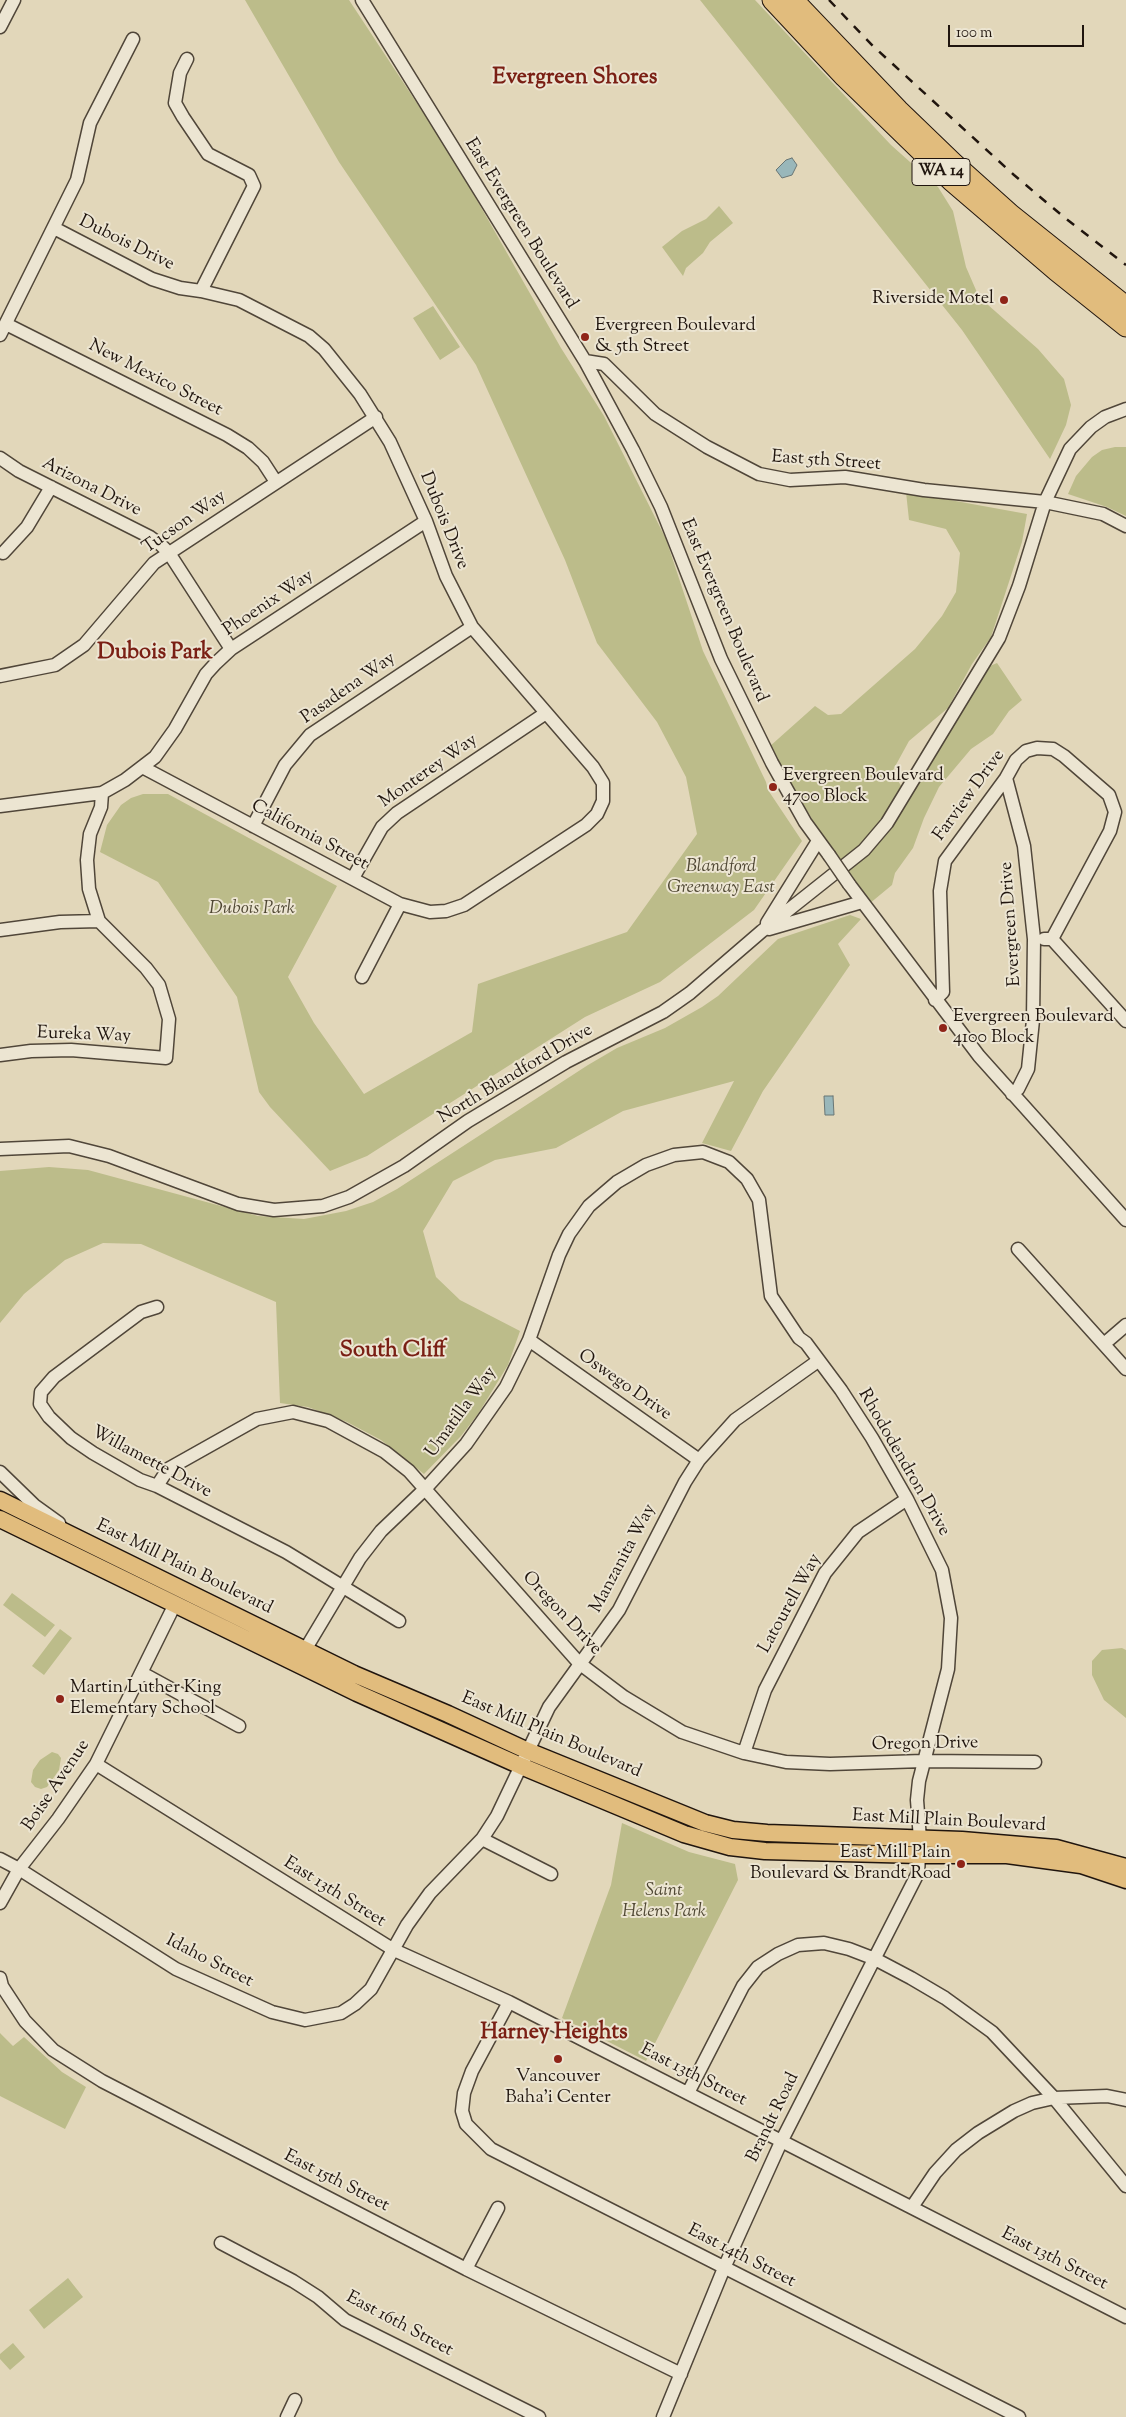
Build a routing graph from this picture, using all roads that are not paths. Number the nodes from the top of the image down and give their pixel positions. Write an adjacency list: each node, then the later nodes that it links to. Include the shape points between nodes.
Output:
1 (14, 0): 5 (street)
2 (362, 0): 13 (street, East Evergreen Boulevard)
3 (772, 0): 11 (highway, WA 14, via 844,78 951,181)
4 (794, 0): 10 (highway, WA 14, via 954,163)
5 (0, 28)
6 (133, 38): 8 (street, via 90,124 77,180)
7 (187, 59): 9 (street, via 180,74 176,103 208,154 249,175 254,186)
8 (54, 228): 9 (street, Dubois Drive, via 152,279); 12 (street)
9 (201, 291): 15 (street, Dubois Drive, via 239,300 308,336 324,349)
10 (1126, 306)
11 (1126, 327)
12 (3, 330): 17 (street, New Mexico Street, via 227,435 263,462)
13 (585, 361): 19 (street, East 5th Street, via 604,364 654,414 759,474 790,480 845,477 924,490); 33 (street, East Evergreen Boulevard, via 661,508 721,659 772,763)
14 (1126, 409): 19 (street, North Blandford Drive, via 1105,417 1080,437 1060,467)
15 (376, 417): 17 (street, Tucson Way); 20 (street, Dubois Drive)
16 (0, 458): 18 (street, Arizona Drive)
17 (276, 482): 23 (street, Tucson Way)
18 (51, 487): 22 (street, via 27,527); 23 (street, Arizona Drive, via 150,537)
19 (1045, 502): 21 (street, East 5th Street, via 1103,514); 40 (street, North Blandford Drive, via 999,638 887,823 864,850)
20 (426, 521): 24 (street, Dubois Drive, via 450,584); 25 (street, Phoenix Way)
21 (1126, 526)
22 (3, 552)
23 (169, 553): 25 (street, Arizona Drive); 26 (street, Tucson Way, via 141,577 84,645 55,665)
24 (472, 627): 27 (street, Dubois Drive); 32 (street, Pasadena Way, via 310,735 285,765)
25 (231, 649): 28 (street, Phoenix Way, via 206,674 166,741)
26 (0, 676)
27 (546, 713): 34 (street, Monterey Way, via 397,813 382,827); 37 (street, Dubois Drive, via 593,767 602,783 603,801 586,826)
28 (144, 768): 30 (street, Phoenix Way); 32 (street, California Street)
29 (1006, 778): 41 (street, Evergreen Drive, via 1024,846); 42 (street, Farview Drive, via 1016,760 1026,751 1053,749 1109,795 1113,802 1114,823); 44 (street, Farview Drive, via 945,861 940,891 943,992)
30 (102, 793): 31 (street, Phoenix Way); 38 (street, via 90,834 87,860 89,890)
31 (0, 806)
32 (253, 826): 34 (street, California Street)
33 (818, 841): 35 (street, East Evergreen Boulevard, bridge); 40 (street)
34 (353, 878): 36 (street, California Street)
35 (862, 902): 40 (street); 44 (street, East Evergreen Boulevard)
36 (400, 904): 37 (street, California Street, via 430,912); 43 (street)
37 (464, 905)
38 (99, 921): 39 (street, via 60,922); 46 (street, Eureka Way, via 146,968 159,986 169,1019 166,1058 71,1050)
39 (0, 930)
40 (762, 931): 48 (street, North Blandford Drive, via 663,1012 566,1062 468,1121 404,1166 349,1197 323,1206 274,1210 238,1204 109,1156 70,1146)
41 (1034, 939): 42 (street); 47 (street, Evergreen Drive, via 1033,1020 1028,1069)
42 (1052, 940): 45 (street)
43 (362, 977)
44 (935, 1000): 47 (street, East Evergreen Boulevard)
45 (1126, 1021)
46 (0, 1056)
47 (1012, 1094): 50 (street, East Evergreen Boulevard)
48 (0, 1149)
49 (703, 1152): 54 (street, Umatilla Way, via 674,1155 646,1166 616,1182 589,1206 559,1255); 56 (street, Rhododendron Drive, via 729,1162 748,1179 759,1200 771,1296)
50 (1126, 1220)
51 (1018, 1249): 55 (street)
52 (157, 1307): 60 (street, Willamette Drive, via 141,1312 54,1377 41,1392 40,1404 71,1438 127,1473)
53 (1126, 1325): 55 (street)
54 (529, 1340): 58 (street, Oswego Drive); 61 (street, Umatilla Way, via 506,1387 486,1416 466,1444)
55 (1104, 1344): 57 (street)
56 (818, 1361): 58 (street, Manzanita Way, via 735,1420); 62 (street, Rhododendron Drive, via 872,1438)
57 (1126, 1369)
58 (699, 1460): 70 (street, Manzanita Way, via 619,1610)
59 (0, 1472): 65 (street, via 34,1505)
60 (157, 1486): 61 (street, Oregon Drive, via 168,1469 257,1419 293,1412 328,1421 361,1437 385,1452); 66 (street, Willamette Drive, via 286,1552)
61 (426, 1488): 66 (street, Umatilla Way, via 382,1531); 70 (street, Oregon Drive)
62 (907, 1499): 73 (street, Latourell Way, via 858,1532 825,1573 764,1690); 75 (street, Rhododendron Drive, via 942,1570 951,1618 948,1669)
63 (0, 1500): 65 (main road, East Mill Plain Boulevard)
64 (0, 1519): 67 (main road, East Mill Plain Boulevard)
65 (88, 1544): 69 (main road, East Mill Plain Boulevard)
66 (342, 1585): 68 (street, Willamette Drive); 69 (street, Umatilla Way)
67 (175, 1604): 71 (street, Boise Avenue); 74 (main road, East Mill Plain Boulevard, via 357,1694)
68 (399, 1621)
69 (305, 1650): 74 (main road, East Mill Plain Boulevard, via 448,1714)
70 (580, 1663): 73 (street, Oregon Drive, via 624,1697 682,1732); 74 (street, Manzanita Way, via 549,1707)
71 (142, 1673): 72 (street); 77 (street, Boise Avenue)
72 (239, 1726)
73 (744, 1753): 75 (street, Oregon Drive, via 786,1762)
74 (524, 1759): 78 (street, Manzanita Way, via 497,1816); 79 (main road, East Mill Plain Boulevard, via 733,1830)
75 (924, 1762): 76 (street, Oregon Drive); 79 (street, Rhododendron Drive, via 917,1800)
76 (1034, 1762)
77 (96, 1764): 82 (street, Boise Avenue); 86 (street, East 13th Street)
78 (482, 1839): 83 (street); 86 (street, Manzanita Way, via 430,1893)
79 (920, 1847): 81 (main road, East Mill Plain Boulevard, via 962,1840 1056,1848); 84 (main road, East Mill Plain Boulevard, via 1046,1859 1081,1865); 87 (street, Brandt Road, via 918,1873)
80 (0, 1859): 82 (street, Idaho Street)
81 (1126, 1866)
82 (19, 1868): 85 (street, Boise Avenue); 86 (street, Idaho Street, via 176,1969 272,2012 305,2020 341,2013 355,2004 371,1990)
83 (551, 1874)
84 (1126, 1880)
85 (0, 1903)
86 (394, 1950): 89 (street, East 13th Street)
87 (875, 1959): 90 (street, via 824,1943 798,1945 758,1967 742,1986); 91 (street, via 973,2017 1010,2049); 93 (street, Brandt Road)
88 (1, 1982): 99 (street, East 15th Street, via 25,2021 53,2050 102,2081)
89 (509, 2002): 90 (street, East 13th Street); 98 (street, East 14th Street, via 472,2071 464,2093 462,2111 466,2124 491,2150)
90 (688, 2093): 93 (street, East 13th Street)
91 (1054, 2098): 92 (street, via 1107,2096); 94 (street); 95 (street, via 1014,2111 978,2133 956,2150 935,2173)
92 (1126, 2100)
93 (781, 2142): 95 (street, East 13th Street); 98 (street, Brandt Road)
94 (1126, 2186)
95 (912, 2207): 100 (street, East 13th Street)
96 (498, 2208): 99 (street)
97 (221, 2243): 104 (street, East 16th Street, via 293,2281 345,2320)
98 (724, 2268): 101 (street, Brandt Road); 106 (street, East 14th Street)
99 (466, 2270): 101 (street, East 15th Street)
100 (1126, 2317)
101 (681, 2374): 105 (street, Brandt Road)
102 (295, 2400): 103 (street)
103 (287, 2417)
104 (538, 2417)
105 (663, 2417)
106 (1018, 2417)

